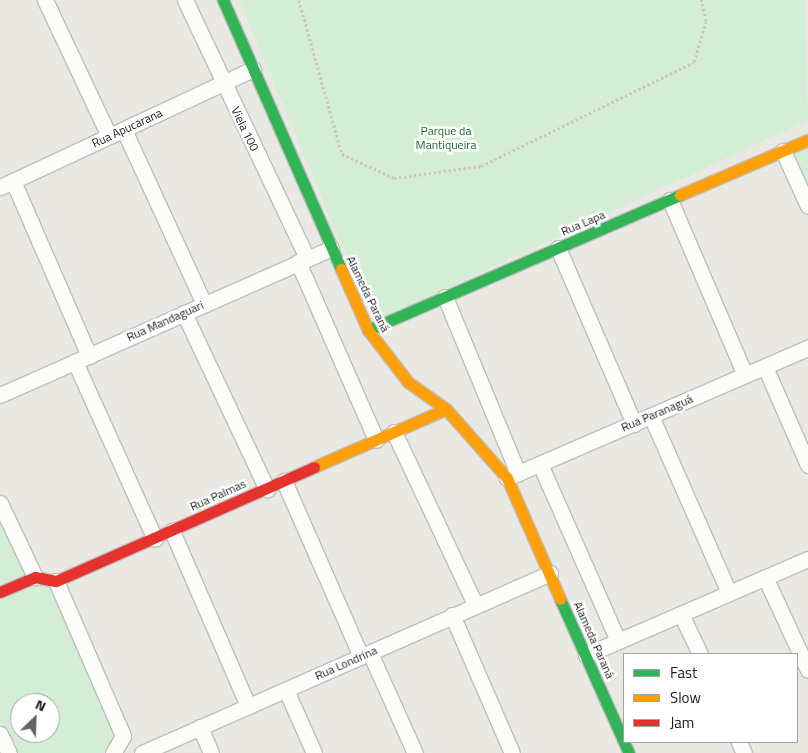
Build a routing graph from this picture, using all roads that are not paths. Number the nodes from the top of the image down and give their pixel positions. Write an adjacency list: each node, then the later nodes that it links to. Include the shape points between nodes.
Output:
1 (45, 0): 7 (street)
2 (184, 0): 5 (street, Viela 100)
3 (223, 0): 4 (street, Alameda Paraná)
4 (253, 69): 5 (street, Rua Apucarana); 13 (street, Alameda Paraná)
5 (222, 84): 6 (street, Rua Apucarana); 15 (street, Viela 100)
6 (124, 130): 7 (street, Rua Apucarana); 17 (street)
7 (109, 136): 10 (street, Rua Apucarana)
8 (808, 140): 9 (street, Rua Lapa)
9 (783, 151): 11 (street, Rua Lapa); 12 (street)
10 (7, 184): 21 (street)
11 (670, 200): 14 (street, Rua Lapa); 23 (street)
12 (808, 206)
13 (331, 248): 15 (street, Rua Mandaguari); 19 (street, Alameda Paraná)
14 (558, 248): 16 (street, Rua Lapa); 27 (street)
15 (302, 260): 17 (street, Rua Mandaguari); 29 (street, Viela 100)
16 (445, 297): 19 (street, Rua Lapa); 32 (street)
17 (204, 304): 18 (street, Rua Mandaguari)
18 (184, 313): 21 (street, Rua Mandaguari); 34 (street)
19 (368, 330): 25 (street, Alameda Paraná, via 408,382)
20 (808, 348): 22 (street, Rua Paranaguá)
21 (82, 359): 24 (street, Rua Mandaguari); 37 (street)
22 (765, 367): 23 (street, Rua Paranaguá); 31 (street)
23 (745, 375): 26 (street, Rua Paranaguá)
24 (0, 395)
25 (446, 409): 28 (street, Rua Palmas); 32 (street, Alameda Paraná)
26 (650, 416): 27 (street, Rua Paranaguá); 44 (street)
27 (634, 424): 30 (street, Rua Paranaguá)
28 (394, 432): 29 (street, Rua Palmas); 45 (street)
29 (376, 440): 33 (street, Rua Palmas)
30 (540, 464): 32 (street, Rua Paranaguá); 48 (street)
31 (808, 464)
32 (512, 476): 39 (street, Alameda Paraná)
33 (284, 481): 34 (street, Rua Palmas); 50 (street)
34 (268, 489): 36 (street, Rua Palmas)
35 (0, 503): 40 (street)
36 (172, 531): 37 (street, Rua Palmas); 54 (street)
37 (155, 539): 42 (street, Rua Palmas)
38 (808, 559): 41 (street)
39 (550, 573): 45 (street, Rua Londrina); 51 (street, Alameda Paraná)
40 (35, 577): 42 (street); 43 (street)
41 (765, 577): 44 (street); 52 (street)
42 (56, 581): 59 (street, via 123,736)
43 (0, 592)
44 (728, 593): 46 (street)
45 (476, 606): 47 (street, Rua Londrina)
46 (681, 614): 48 (street); 49 (street)
47 (452, 615): 50 (street, Rua Londrina); 64 (street)
48 (618, 641): 51 (street)
49 (700, 653)
50 (366, 655): 53 (street, Rua Londrina); 63 (street)
51 (586, 655): 57 (street, Alameda Paraná)
52 (808, 670)
53 (286, 690): 54 (street, Rua Londrina); 62 (street)
54 (248, 706): 55 (street, Rua Londrina)
55 (200, 728): 60 (street, Rua Londrina); 61 (street)
56 (0, 734): 58 (street)
57 (623, 751)
58 (9, 753)
59 (113, 753)
60 (142, 753)
61 (211, 753)
62 (314, 753)
63 (416, 753)
64 (512, 753)

